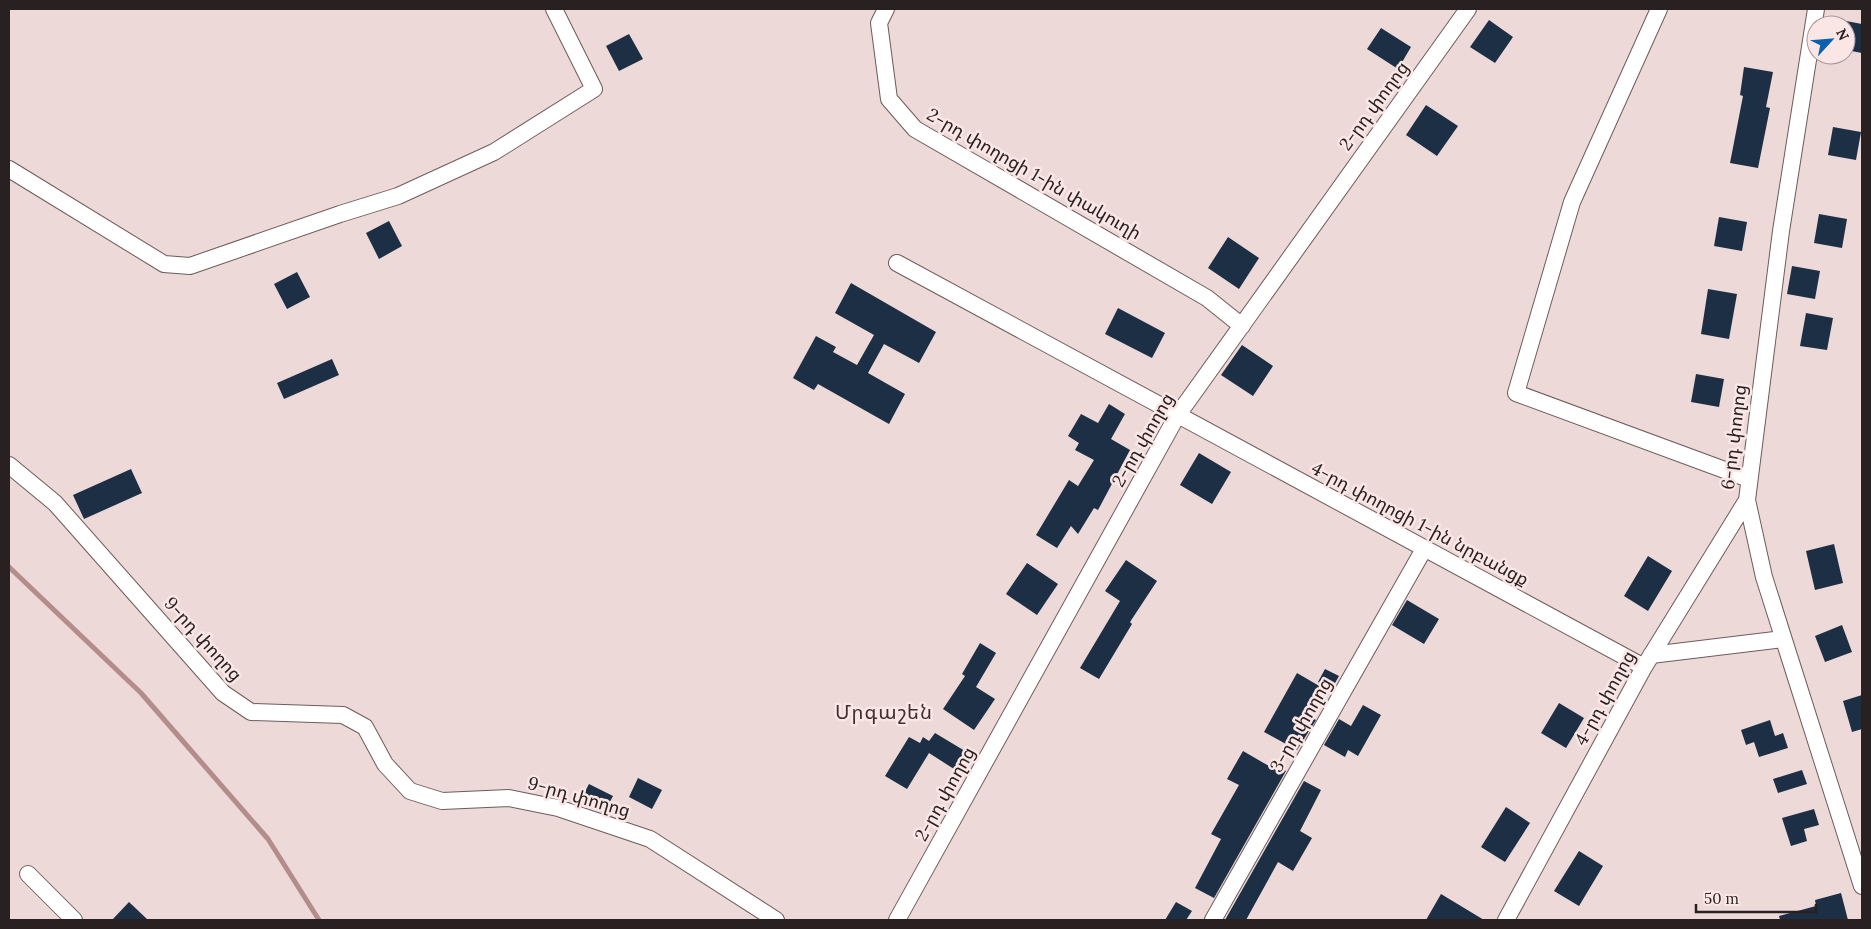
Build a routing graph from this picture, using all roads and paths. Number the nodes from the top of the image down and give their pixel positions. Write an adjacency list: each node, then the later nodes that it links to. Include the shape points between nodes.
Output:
1 (554, 9): 6 (street, via 594,89 494,152 398,196 190,266 164,264)
2 (886, 9): 8 (street, 2-րդ փողոցի 1-ին փակուղի, via 879,23 890,98 915,128 1207,298)
3 (1468, 9): 8 (street, 2-րդ փողոց)
4 (1659, 9): 11 (street, via 1572,202 1516,394)
5 (1816, 9): 11 (street, 6-րդ փողոց, via 1781,231)
6 (9, 168)
7 (897, 262): 9 (street)
8 (1242, 326): 9 (street, 2-րդ փողոց)
9 (1178, 416): 13 (street, 4-րդ փողոցի 1-ին նրբանցք); 20 (street, 2-րդ փողոց)
10 (9, 465): 19 (street, 9-րդ փողոց, via 55,503 223,693 251,712 343,715 366,727 385,764 410,791 442,801 509,798 558,808 650,839)
11 (1749, 480): 12 (street, 6-րդ փողոց)
12 (1747, 500): 14 (street, 6-րդ փողոց, via 1764,577); 15 (street, 4-րդ փողոց)
13 (1424, 549): 15 (street, 4-րդ փողոցի 1-ին նրբանցք); 21 (street, 3-րդ փողոց)
14 (1783, 638): 15 (street); 17 (street, 6-րդ փողոց)
15 (1647, 661): 22 (street, 4-րդ փողոց)
16 (28, 874): 18 (street)
17 (1862, 886)
18 (74, 920)
19 (776, 920)
20 (897, 920)
21 (1213, 920)
22 (1506, 920)

